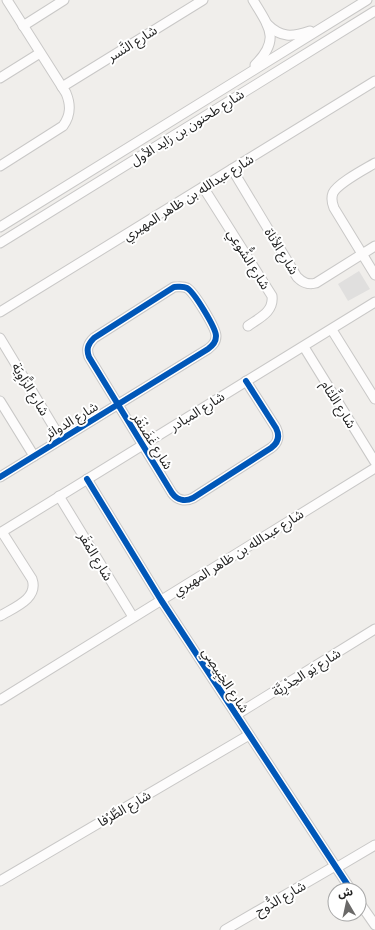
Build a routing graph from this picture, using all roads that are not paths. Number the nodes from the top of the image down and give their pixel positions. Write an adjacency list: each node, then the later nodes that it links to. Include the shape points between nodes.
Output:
1 (7, 0): 9 (street)
2 (64, 0): 9 (street)
3 (203, 0): 14 (street, شارع النَّسر)
4 (253, 0): 7 (street)
5 (366, 0): 8 (street, شارع طحنون بن زايد الأول)
6 (375, 12): 20 (street, شارع طحنون بن زايد الأول)
7 (267, 24): 8 (street, via 279,33 294,36); 12 (street, via 271,38 266,52)
8 (326, 25): 12 (street, شارع طحنون بن زايد الأول)
9 (23, 26): 10 (street)
10 (40, 53): 11 (street); 14 (street)
11 (0, 78)
12 (242, 78): 19 (street, شارع طحنون بن زايد الأول)
13 (375, 81): 17 (street, شارع عبدالله بن ظاهر المهيري)
14 (62, 87): 16 (street, via 70,107 63,126)
15 (375, 163): 22 (street, via 338,186 332,196 334,208)
16 (0, 166)
17 (232, 169): 18 (street, شارع عبدالله بن ظاهر المهيري); 22 (street, شارع الأناة, via 300,280 308,284 316,283)
18 (203, 187): 25 (street, شارع عبدالله بن ظاهر المهيري); 26 (street, شارع الشُّوعِي, via 272,296 269,311)
19 (0, 227)
20 (0, 243)
21 (375, 246): 22 (street, شارع الأناة)
22 (362, 254): 23 (street)
23 (375, 275)
24 (375, 302): 27 (street, شارع المبادر)
25 (0, 312)
26 (248, 326)
27 (332, 330): 30 (street, شارع المبادر); 32 (street)
28 (0, 338): 35 (street, شارع الزَّاوِيَة)
29 (214, 343): 34 (street, شارع الدوائر); 34 (street, شارع غَضَنْفَر, via 216,335 213,326 190,291 179,286 94,338 88,346 89,357)
30 (304, 347): 31 (street, شارع المبادر); 38 (street, شارع اللِّثام)
31 (246, 381): 36 (street, شارع المبادر); 36 (street, شارع غَضَنْفَر, via 276,428 279,435 276,443 193,498 185,500 174,496)
32 (375, 399)
33 (0, 402): 37 (street)
34 (118, 405): 35 (street, شارع الدوائر); 36 (street, شارع غَضَنْفَر)
35 (61, 439): 37 (street, شارع الدوائر)
36 (143, 445): 41 (street, شارع المبادر)
37 (34, 456): 40 (street, شارع الدوائر)
38 (375, 462)
39 (375, 468): 44 (street, شارع عبدالله بن ظاهر المهيري)
40 (0, 477)
41 (87, 479): 42 (street, شارع المبادر); 44 (street, شارع الخِبِيصِي)
42 (59, 496): 43 (street, شارع المبادر); 46 (street, شارع المَقَر)
43 (1, 533): 45 (street, via 32,579 34,586 29,598)
44 (161, 600): 46 (street, شارع عبدالله بن ظاهر المهيري); 49 (street, شارع الخِبِيصِي)
45 (0, 616)
46 (133, 616): 48 (street, شارع عبدالله بن ظاهر المهيري)
47 (375, 629): 49 (street, شارع يَو الحِدْرِيَّة)
48 (0, 700)
49 (236, 715): 50 (street, شارع الخِبِيصِي)
50 (249, 735): 52 (street, شارع الخِبِيصِي); 53 (street, شارع الطَّرْفا)
51 (375, 845): 52 (street, شارع الدُّوح)
52 (335, 867): 54 (street, شارع الخِبِيصِي); 57 (street, شارع الدُّوح)
53 (0, 881)
54 (345, 882)
55 (367, 914): 56 (street)
56 (375, 925)
57 (225, 930)

